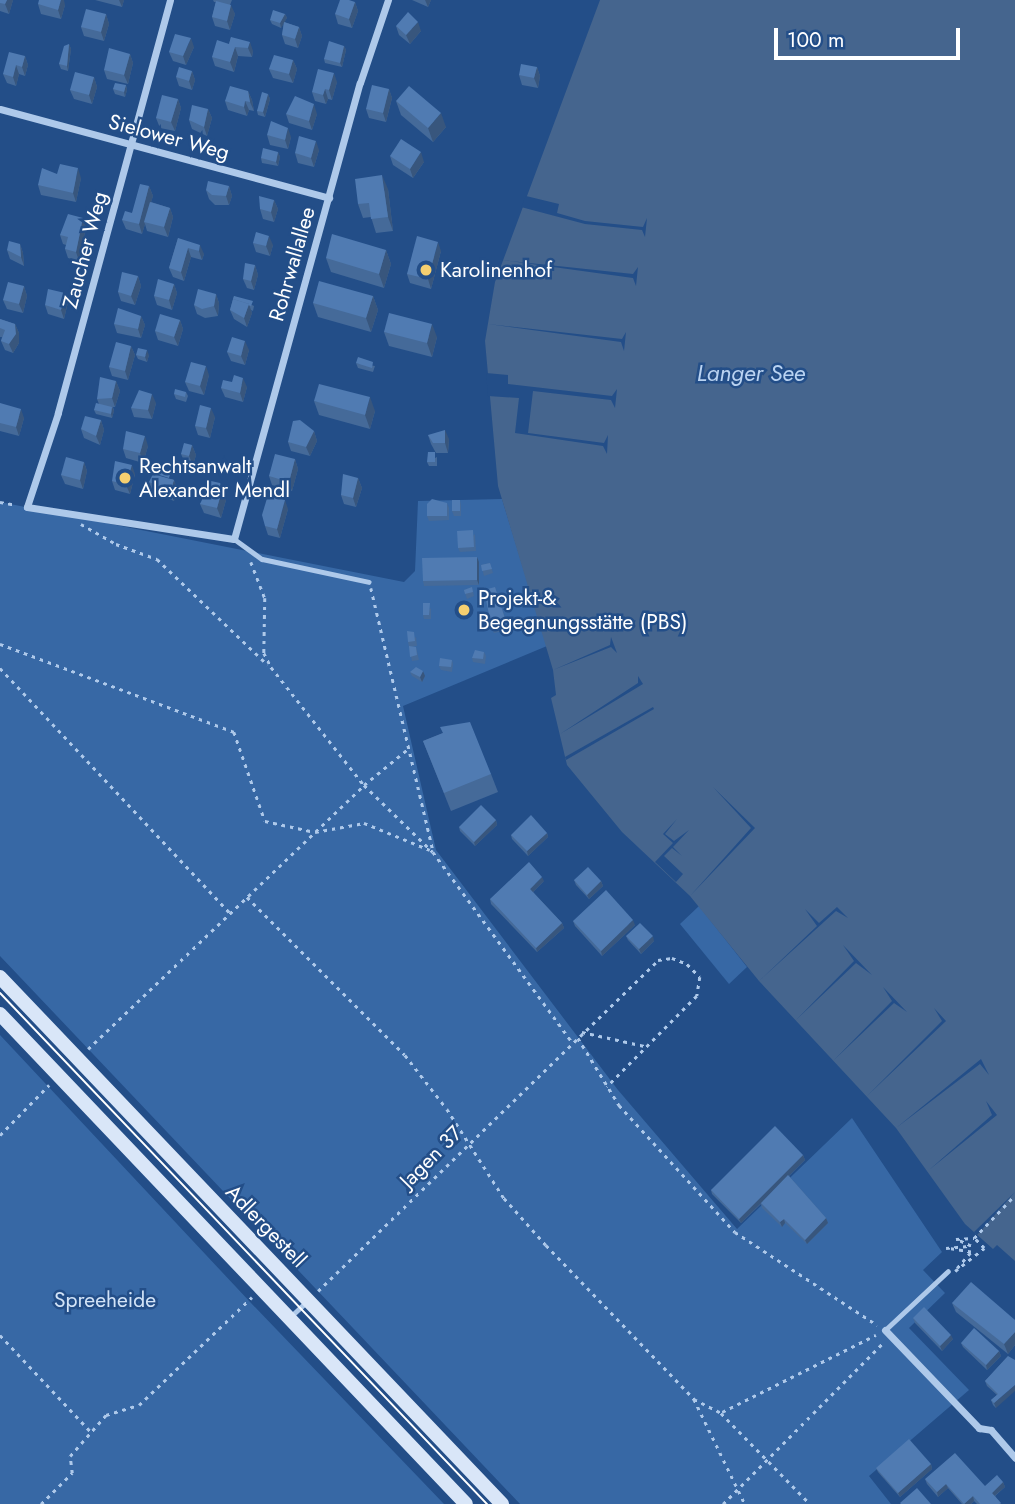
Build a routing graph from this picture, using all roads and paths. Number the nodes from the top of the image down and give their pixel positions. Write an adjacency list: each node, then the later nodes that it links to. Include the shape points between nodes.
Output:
1 (170, 0): 4 (street, Zaucher Weg)
2 (388, 0): 5 (street, Rohrwallallee)
3 (0, 109): 4 (street, Sielower Weg)
4 (130, 144): 5 (street, Sielower Weg); 7 (street, Zaucher Weg, via 58,413)
5 (329, 198): 9 (street, Rohrwallallee)
6 (0, 502): 7 (path)
7 (27, 508): 8 (street)
8 (74, 515): 9 (street); 14 (path, via 86,530 157,559)
9 (234, 539): 11 (lane, via 262,559)
10 (250, 561): 14 (path, via 265,598 264,653)
11 (369, 582): 15 (path)
12 (0, 644): 17 (path, via 234,732 265,821)
13 (0, 667): 20 (path)
14 (271, 667): 16 (path)
15 (410, 748): 16 (path); 18 (path)
16 (364, 785): 17 (path); 18 (path)
17 (315, 832): 18 (path, via 364,823); 19 (path)
18 (433, 852): 25 (path)
19 (247, 897): 20 (path); 31 (path, via 405,1055)
20 (230, 913): 27 (path)
21 (0, 977): 27 (main road, Adlergestell)
22 (0, 1014): 38 (main road)
23 (582, 1032): 24 (path, Jagen 37); 26 (path); 26 (path, Jagen 37, via 658,960 672,958 700,977 697,996)
24 (578, 1037): 25 (path, Jagen 37); 29 (path)
25 (572, 1042): 31 (path, Jagen 37)
26 (644, 1046): 29 (path)
27 (78, 1059): 37 (main road, Adlergestell)
28 (51, 1083): 30 (path)
29 (607, 1087): 39 (path, via 669,1164 735,1232)
30 (0, 1135)
31 (468, 1144): 37 (path, Jagen 37); 41 (path, via 512,1208)
32 (1015, 1195): 33 (path)
33 (974, 1238): 34 (path, via 956,1240 971,1246 946,1248 971,1252); 35 (path, via 984,1248)
34 (959, 1266)
35 (951, 1271): 39 (lane)
36 (252, 1297): 43 (path, via 139,1405 106,1415)
37 (308, 1300): 38 (lane); 49 (main road, Adlergestell)
38 (289, 1318): 48 (main road)
39 (888, 1333): 42 (path); 44 (street, via 979,1428 990,1430); 45 (path)
40 (0, 1335): 43 (path)
41 (694, 1399): 42 (path); 46 (path)
42 (721, 1413): 45 (path)
43 (91, 1432): 47 (path, via 69,1456 72,1473)
44 (1015, 1458)
45 (767, 1460): 46 (path); 52 (path)
46 (738, 1489): 50 (path); 51 (path)
47 (41, 1504)
48 (466, 1504)
49 (502, 1504)
50 (723, 1504)
51 (745, 1504)
52 (810, 1504)

